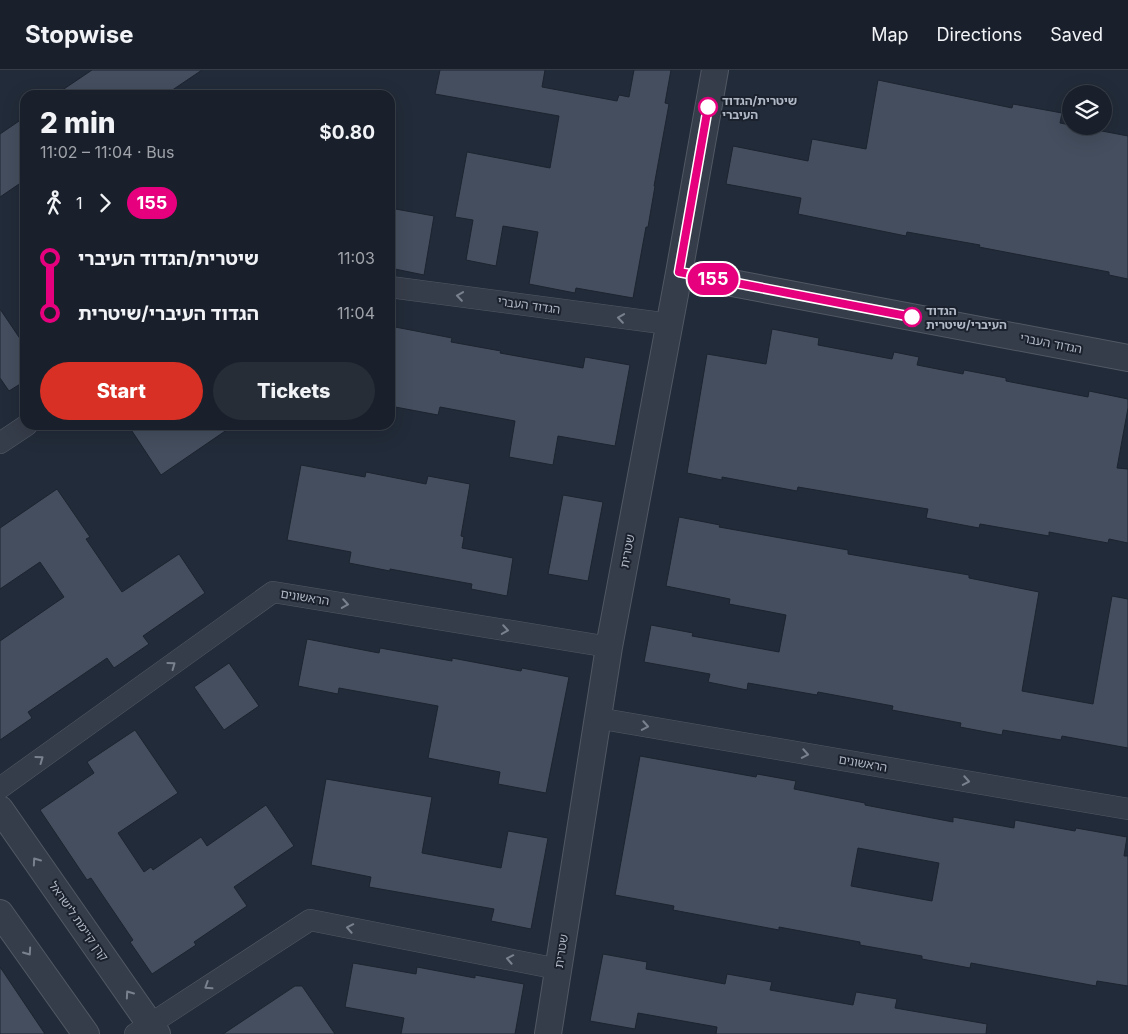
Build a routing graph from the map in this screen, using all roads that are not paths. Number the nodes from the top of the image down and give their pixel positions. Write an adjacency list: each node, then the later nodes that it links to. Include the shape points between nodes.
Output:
1 (714, 70): 2 (street, שטרית)
2 (679, 272): 4 (street, שטרית); 5 (street, הגדוד העברי)
3 (395, 288): 4 (street, הגדוד העברי, one-way to 3)
4 (669, 324): 8 (street, שטרית)
5 (1128, 358)
6 (20, 430): 7 (street)
7 (0, 443)
8 (609, 647): 9 (street, שטרית); 10 (street, הראשונים, one-way to 8, via 273,592)
9 (597, 718): 12 (street, הראשונים, one-way to 12); 14 (street, שטרית)
10 (0, 788)
11 (0, 809): 15 (street, קרן קיימת לישראל, one-way to 11)
12 (1128, 809)
13 (0, 913): 16 (street, one-way to 16)
14 (558, 969): 15 (street, one-way to 15, via 310,920); 17 (street, שטרית)
15 (148, 1031)
16 (86, 1034)
17 (548, 1034)

